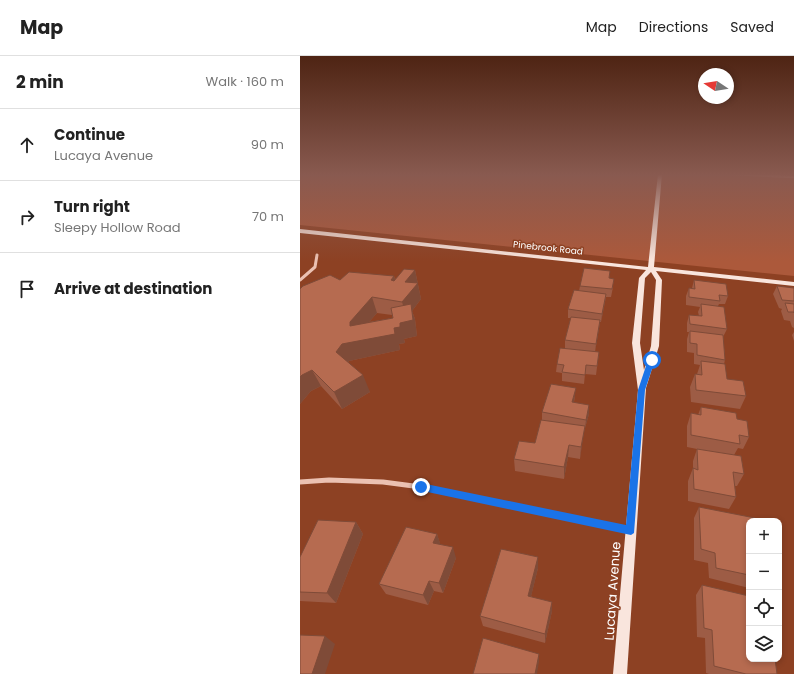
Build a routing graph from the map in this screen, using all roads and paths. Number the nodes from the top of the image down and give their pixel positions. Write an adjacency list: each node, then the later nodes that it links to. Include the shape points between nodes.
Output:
1 (657, 203): 4 (street, Lucaya Avenue)
2 (300, 231): 4 (street, Pinebrook Road)
3 (317, 255): 5 (street, via 315,267)
4 (651, 268): 6 (street, Pinebrook Road); 7 (street, Lucaya Avenue, via 658,280 655,346); 7 (street, Lucaya Avenue, via 642,278 636,343)
5 (300, 280)
6 (794, 284)
7 (642, 390): 9 (street, Lucaya Avenue)
8 (300, 482): 9 (street, via 384,482 421,487)
9 (631, 530): 10 (street, Lucaya Avenue)
10 (620, 674)

